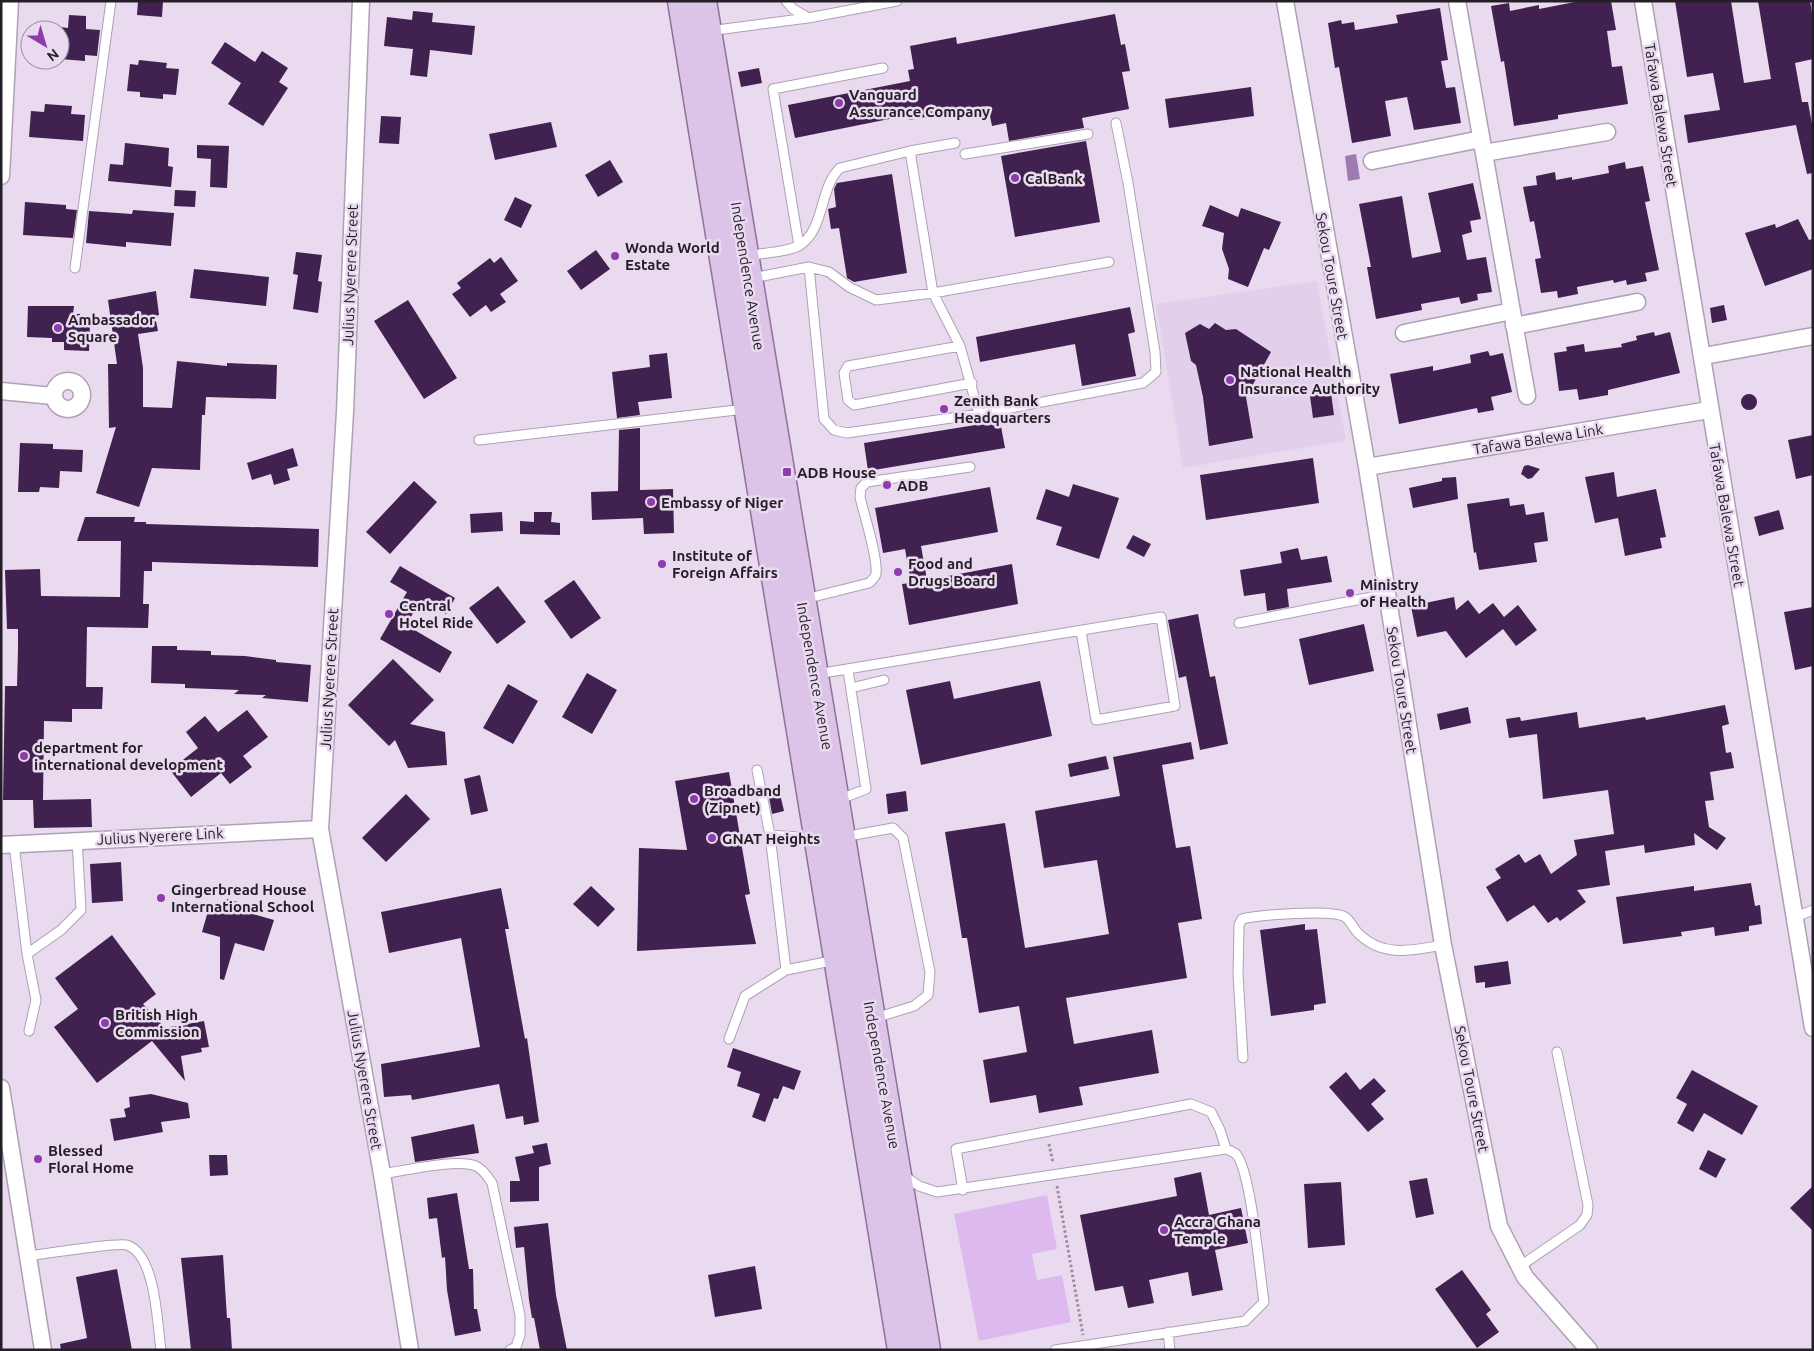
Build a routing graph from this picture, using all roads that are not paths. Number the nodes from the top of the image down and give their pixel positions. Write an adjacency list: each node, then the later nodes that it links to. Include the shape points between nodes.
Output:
1 (10, 1): 22 (street)
2 (111, 1): 26 (lane)
3 (361, 1): 55 (street, Julius Nyerere Street, via 345,412)
4 (681, 1): 39 (main road, Independence Avenue)
5 (702, 1): 12 (main road, Independence Avenue)
6 (786, 1): 11 (lane)
7 (897, 1): 11 (lane)
8 (1285, 1): 44 (street, Sekou Toure Street)
9 (1457, 1): 18 (street)
10 (1643, 1): 34 (street, Tafawa Balewa Street, via 1677,216)
11 (808, 18): 12 (lane)
12 (706, 32): 27 (main road, Independence Avenue)
13 (883, 68): 23 (lane, via 773,89)
14 (1116, 123): 41 (lane, via 1156,372 1143,383)
15 (1607, 132): 18 (street)
16 (1088, 134): 20 (lane)
17 (954, 143): 19 (lane)
18 (1482, 146): 21 (street); 30 (street)
19 (910, 151): 23 (lane, via 840,168 833,175 808,239); 28 (lane)
20 (965, 154)
21 (1372, 160)
22 (1, 176)
23 (798, 246): 27 (lane)
24 (1109, 262): 28 (lane)
25 (809, 267): 27 (lane); 28 (lane, via 829,272 849,287 876,300); 41 (lane, via 824,418 834,430 847,433)
26 (75, 268)
27 (747, 268): 46 (main road, Independence Avenue)
28 (933, 293): 33 (lane)
29 (1637, 302): 30 (street)
30 (1513, 319): 31 (street); 38 (street)
31 (1404, 333)
32 (1813, 336): 34 (street)
33 (960, 346): 35 (lane); 35 (lane, via 848,366 844,373 848,400 854,405)
34 (1704, 356): 40 (street, Tafawa Balewa Street)
35 (972, 383): 41 (lane)
36 (1, 391): 37 (street)
37 (53, 396)
38 (1527, 396)
39 (747, 409): 42 (lane); 57 (main road, Independence Avenue)
40 (1710, 410): 44 (street, Tafawa Balewa Link); 61 (street, Tafawa Balewa Street)
41 (979, 414)
42 (479, 440)
43 (970, 466): 46 (lane, via 867,482 861,488 860,497 874,557 874,578 869,583)
44 (1367, 467): 45 (street, Sekou Toure Street)
45 (1387, 594): 47 (lane); 62 (street, Sekou Toure Street)
46 (802, 599): 50 (main road, Independence Avenue)
47 (1239, 623)
48 (1081, 631): 48 (lane, via 1096,720 1175,706 1161,617); 49 (lane)
49 (848, 670): 50 (lane); 52 (lane)
50 (814, 675): 54 (main road, Independence Avenue)
51 (884, 680): 52 (lane)
52 (851, 688): 54 (lane, via 866,789)
53 (757, 770): 56 (lane)
54 (836, 801): 57 (main road, Independence Avenue)
55 (320, 829): 58 (street, Julius Nyerere Link); 75 (street, Julius Nyerere Street)
56 (770, 835): 57 (lane, via 798,837 806,841); 65 (lane)
57 (830, 838): 64 (main road, Independence Avenue); 66 (main road, Independence Avenue); 66 (lane, via 893,828 903,838 930,972 928,995 914,1006)
58 (78, 840): 59 (street, Julius Nyerere Link); 63 (lane, via 81,910 61,930)
59 (8, 844): 63 (lane)
60 (1813, 910): 61 (lane)
61 (1794, 918): 67 (street, Tafawa Balewa Street)
62 (1443, 945): 71 (lane, via 1399,952 1379,948 1360,935 1345,917 1330,913 1242,919 1239,925 1238,974); 78 (street, Sekou Toure Street, via 1498,1226)
63 (27, 954): 68 (lane, via 36,1000)
64 (836, 960): 65 (lane); 84 (main road, Independence Avenue)
65 (786, 970): 69 (lane, via 745,996)
66 (873, 1019): 74 (main road, Independence Avenue)
67 (1812, 1022)
68 (29, 1031)
69 (729, 1039)
70 (1557, 1052): 78 (lane, via 1588,1205 1587,1215 1580,1225)
71 (1243, 1058)
72 (1, 1088): 77 (street)
73 (1226, 1149): 76 (lane); 76 (lane, via 1211,1112 1190,1104 956,1149); 79 (lane, via 1241,1163 1254,1223 1264,1302 1245,1321)
74 (899, 1172): 76 (lane, via 919,1186 937,1192); 85 (main road, Independence Avenue)
75 (382, 1174): 82 (street, Julius Nyerere Street); 83 (lane, via 461,1163 476,1166 486,1174 492,1183 520,1316 520,1335 516,1347)
76 (964, 1190)
77 (28, 1256): 80 (street); 81 (lane, via 126,1245 140,1254 150,1272)
78 (1519, 1267): 88 (street, Sekou Toure Street)
79 (1168, 1332): 86 (lane); 87 (lane)
80 (43, 1350)
81 (162, 1350)
82 (410, 1350)
83 (510, 1350)
84 (901, 1350)
85 (927, 1350)
86 (1055, 1350)
87 (1170, 1350)
88 (1589, 1350)

